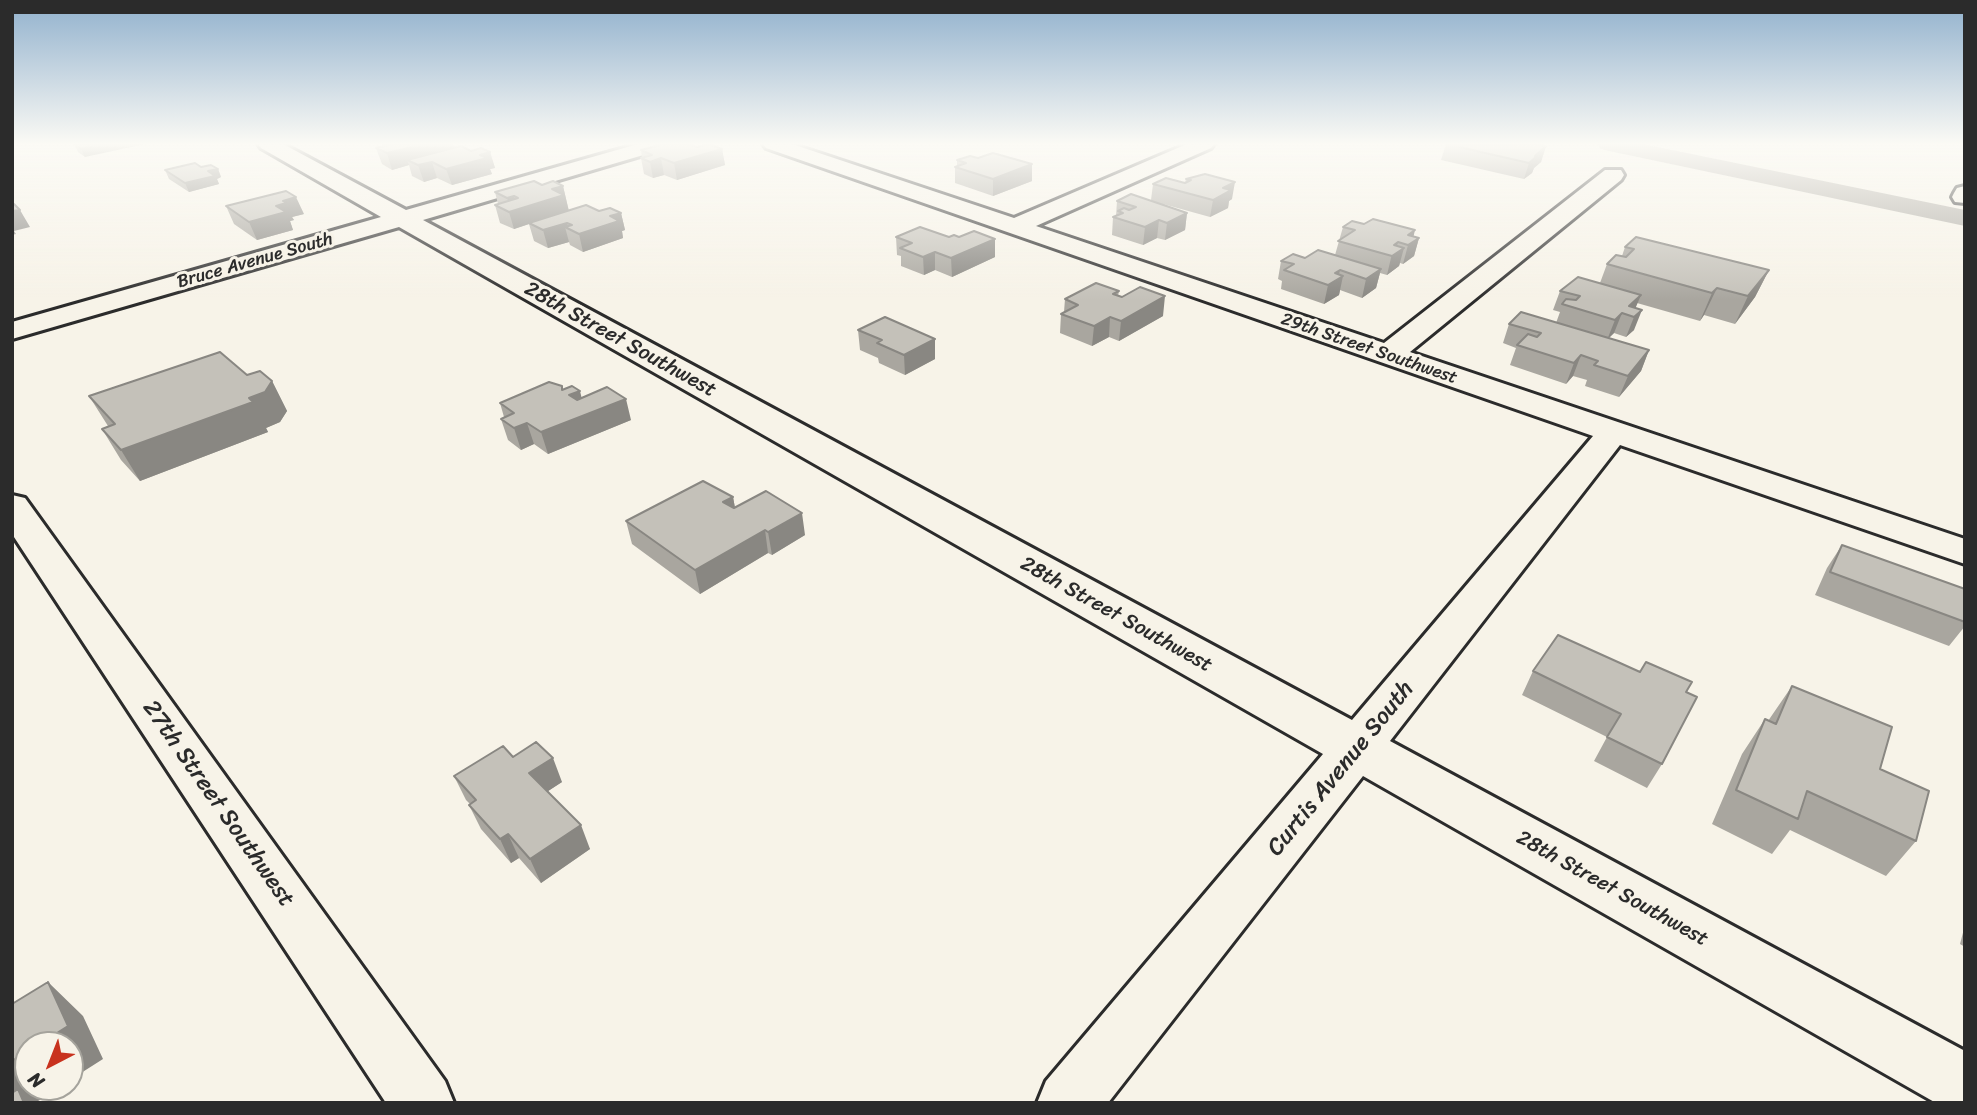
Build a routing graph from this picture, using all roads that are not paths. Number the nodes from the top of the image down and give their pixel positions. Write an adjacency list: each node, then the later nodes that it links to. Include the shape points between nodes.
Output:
1 (360, 196): 6 (street, 28th Street Southwest)
2 (480, 196): 6 (street, Bruce Avenue South)
3 (924, 196): 7 (street, 29th Street Southwest)
4 (1085, 196): 7 (street)
5 (1587, 196): 9 (street)
6 (401, 219): 8 (street, Bruce Avenue South); 13 (street, 28th Street Southwest)
7 (1014, 227): 9 (street, 29th Street Southwest)
8 (12, 331)
9 (1388, 355): 10 (street, 29th Street Southwest)
10 (1613, 433): 12 (street, 29th Street Southwest); 13 (street, Curtis Avenue South)
11 (12, 506): 15 (street, 27th Street Southwest)
12 (1965, 552)
13 (1359, 749): 14 (street, 28th Street Southwest); 16 (street, Curtis Avenue South)
14 (1965, 1085)
15 (423, 1103)
16 (1068, 1103)

